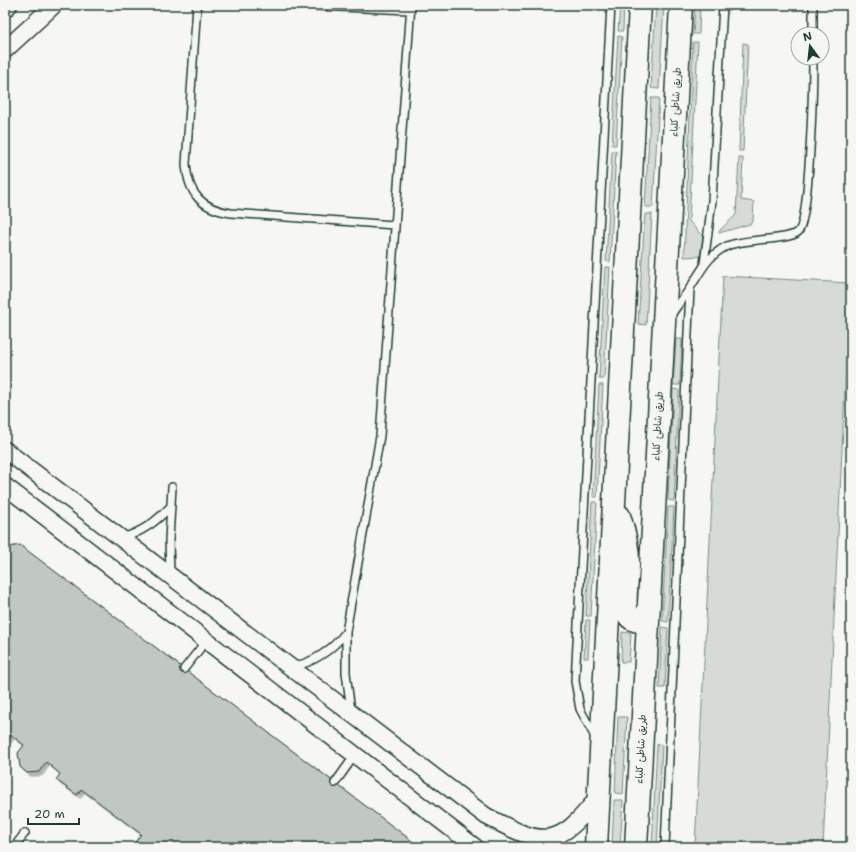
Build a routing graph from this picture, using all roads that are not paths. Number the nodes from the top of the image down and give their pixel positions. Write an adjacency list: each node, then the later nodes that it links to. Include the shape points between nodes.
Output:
1 (9, 5): 11 (street)
2 (54, 5): 13 (street)
3 (197, 5): 15 (lane, via 186,164 187,177 198,198 208,206 225,212)
4 (292, 5): 10 (lane)
5 (611, 5): 32 (lane, via 575,681 580,709)
6 (640, 5): 22 (highway)
7 (681, 5): 18 (highway, طريق شاطئ كلباء)
8 (723, 5): 16 (lane, via 711,222)
9 (812, 5): 12 (lane)
10 (410, 8): 15 (lane)
11 (5, 9)
12 (813, 26)
13 (5, 50)
14 (813, 66): 16 (lane, via 809,156 802,227 793,235 728,245)
15 (394, 225): 27 (lane, via 380,436)
16 (704, 264): 17 (lane)
17 (690, 288): 18 (lane); 43 (lane)
18 (663, 327): 26 (highway, طريق شاطئ كلباء)
19 (5, 450): 24 (street)
20 (5, 486): 28 (street)
21 (172, 487): 23 (lane)
22 (613, 504): 26 (highway, via 627,546 626,609 631,618); 32 (highway)
23 (171, 506): 24 (lane, via 149,526); 25 (lane)
24 (122, 538): 25 (street)
25 (170, 576): 29 (street)
26 (646, 622): 42 (highway, طريق شاطئ كلباء)
27 (346, 632): 29 (lane, via 322,655 302,665); 31 (lane, via 346,673)
28 (206, 641): 30 (lane); 33 (street)
29 (291, 667): 31 (street)
30 (184, 669)
31 (351, 713): 36 (street)
32 (601, 747): 35 (highway)
33 (356, 755): 34 (lane); 39 (street)
34 (334, 782)
35 (598, 797): 36 (street, via 570,829 545,838 527,836); 41 (highway)
36 (486, 816): 40 (street, via 514,841)
37 (25, 834): 38 (lane)
38 (14, 847)
39 (475, 847)
40 (550, 847)
41 (596, 847)
42 (636, 847)
43 (665, 847)

